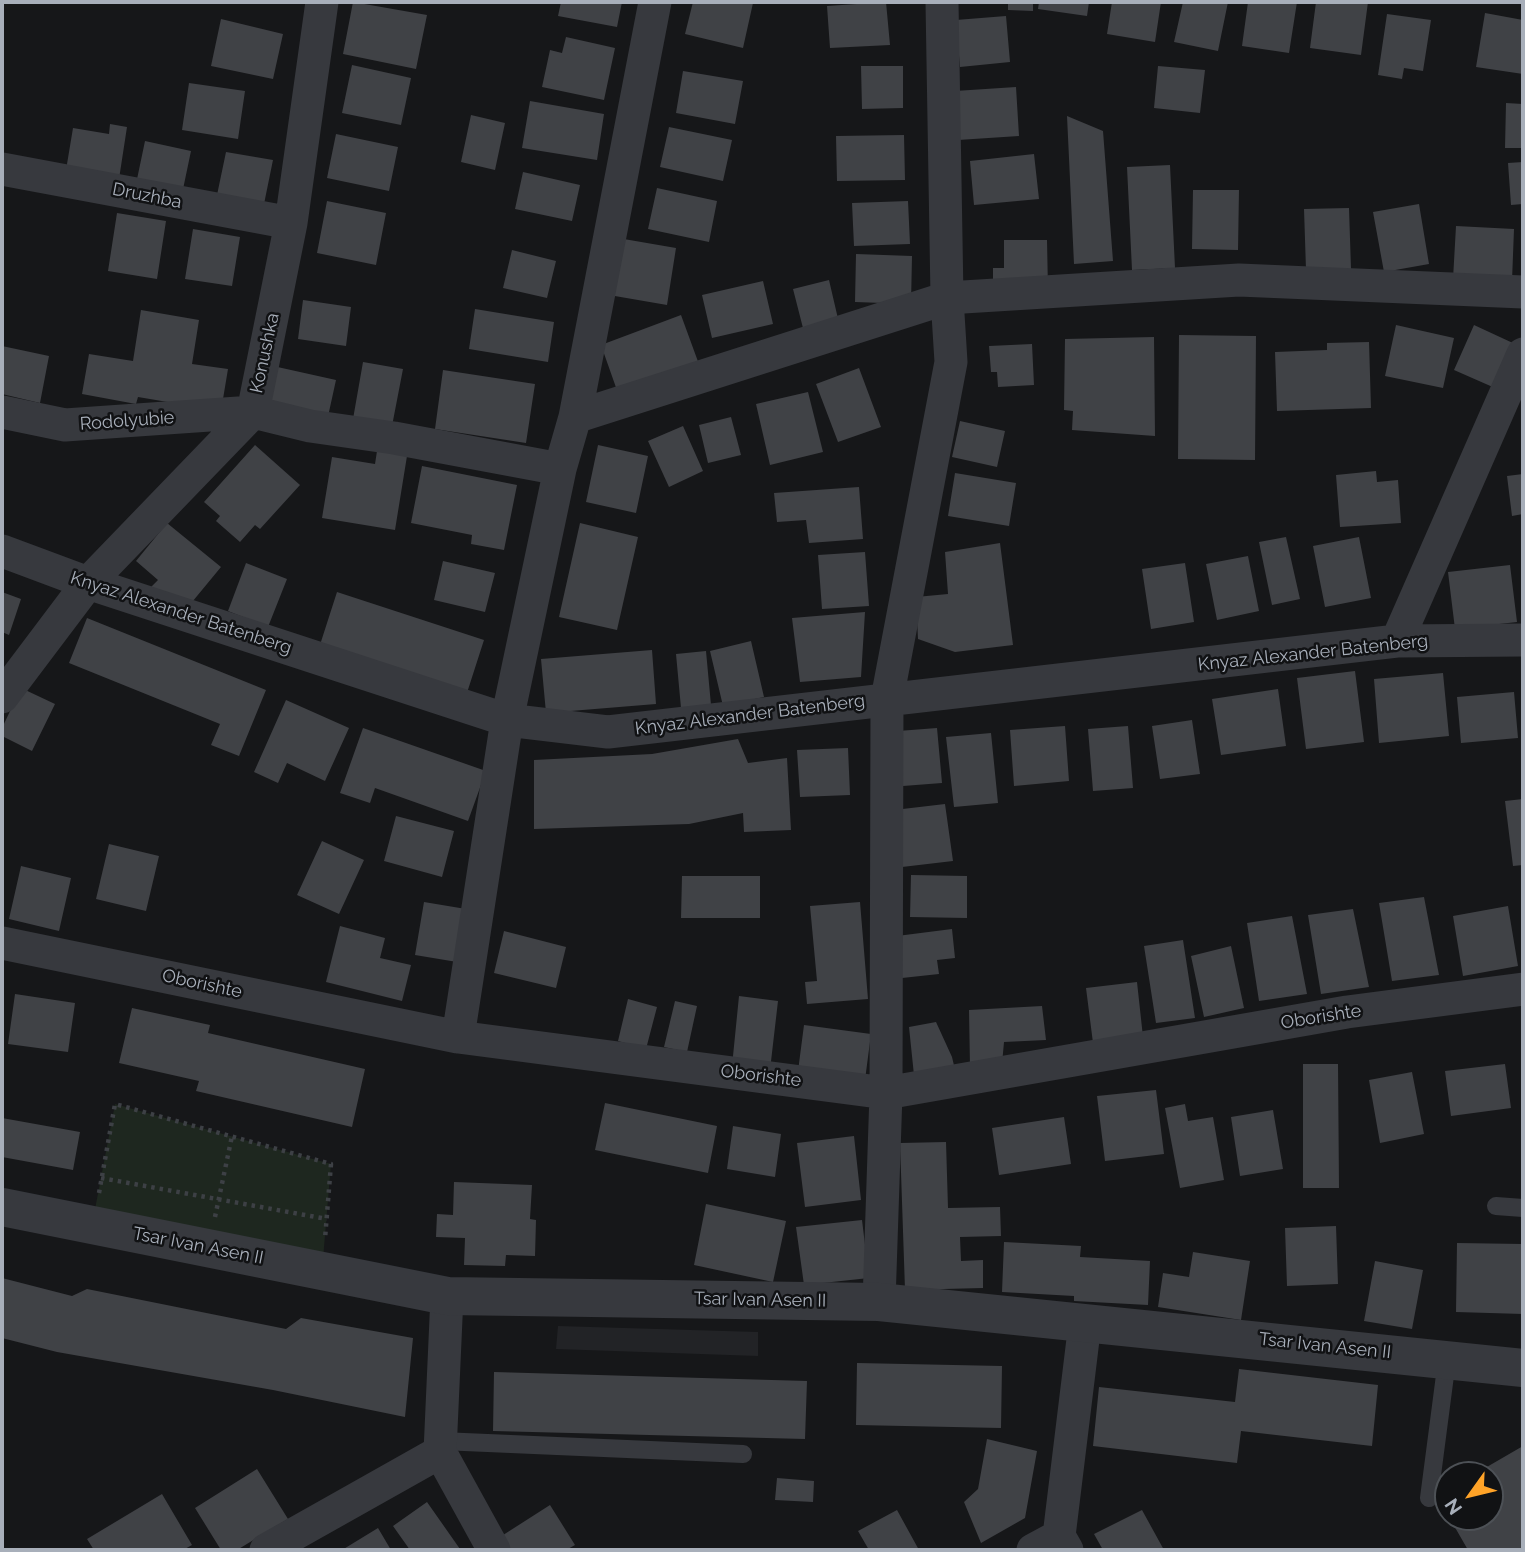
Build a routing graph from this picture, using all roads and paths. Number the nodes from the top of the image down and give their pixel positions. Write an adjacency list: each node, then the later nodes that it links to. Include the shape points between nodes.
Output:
1 (322, 2): 5 (street, Konushka)
2 (655, 2): 11 (street)
3 (942, 2): 7 (street)
4 (2, 169): 5 (street, Druzhba)
5 (291, 223): 10 (street, Konushka)
6 (1523, 292): 7 (street, via 1239,281)
7 (947, 299): 11 (street); 18 (street, via 951,362)
8 (1523, 354): 16 (street)
9 (2, 412): 10 (street, Rodolyubie, via 65,425)
10 (253, 412): 12 (street, Rodolyubie, via 310,426); 14 (street, Konushka)
11 (575, 417): 12 (street)
12 (560, 468): 19 (street)
13 (2, 551): 14 (street, Knyaz Alexander Batenberg)
14 (88, 583): 17 (street, Konushka); 19 (street, Knyaz Alexander Batenberg)
15 (1523, 640): 16 (street, Knyaz Alexander Batenberg)
16 (1397, 641): 18 (street, Knyaz Alexander Batenberg)
17 (2, 697)
18 (887, 699): 19 (street, Knyaz Alexander Batenberg, via 608,732); 23 (street)
19 (507, 720): 22 (street)
20 (2, 943): 22 (street, Oborishte)
21 (1523, 989): 23 (street, Oborishte, via 1348,1012)
22 (458, 1037): 23 (street, Oborishte)
23 (886, 1093): 35 (street)
24 (232, 1136): 25 (path, via 115,1104); 26 (path); 30 (path, via 331,1164)
25 (102, 1178): 26 (path); 31 (path)
26 (219, 1199): 30 (path); 32 (path)
27 (1496, 1206): 29 (lane)
28 (2, 1207): 31 (street, Tsar Ivan Asen II)
29 (1523, 1208)
30 (327, 1219): 33 (path)
31 (92, 1225): 32 (street, Tsar Ivan Asen II)
32 (208, 1248): 33 (street, Tsar Ivan Asen II)
33 (322, 1271): 34 (street, Tsar Ivan Asen II)
34 (447, 1296): 35 (street, Tsar Ivan Asen II); 39 (street)
35 (879, 1302): 36 (street, Tsar Ivan Asen II)
36 (1085, 1323): 37 (street, Tsar Ivan Asen II); 42 (street)
37 (1447, 1360): 38 (street, Tsar Ivan Asen II); 41 (lane)
38 (1523, 1368)
39 (441, 1446): 40 (lane); 43 (street); 44 (street)
40 (743, 1454)
41 (1429, 1498)
42 (1053, 1546)
43 (266, 1550)
44 (494, 1550)

